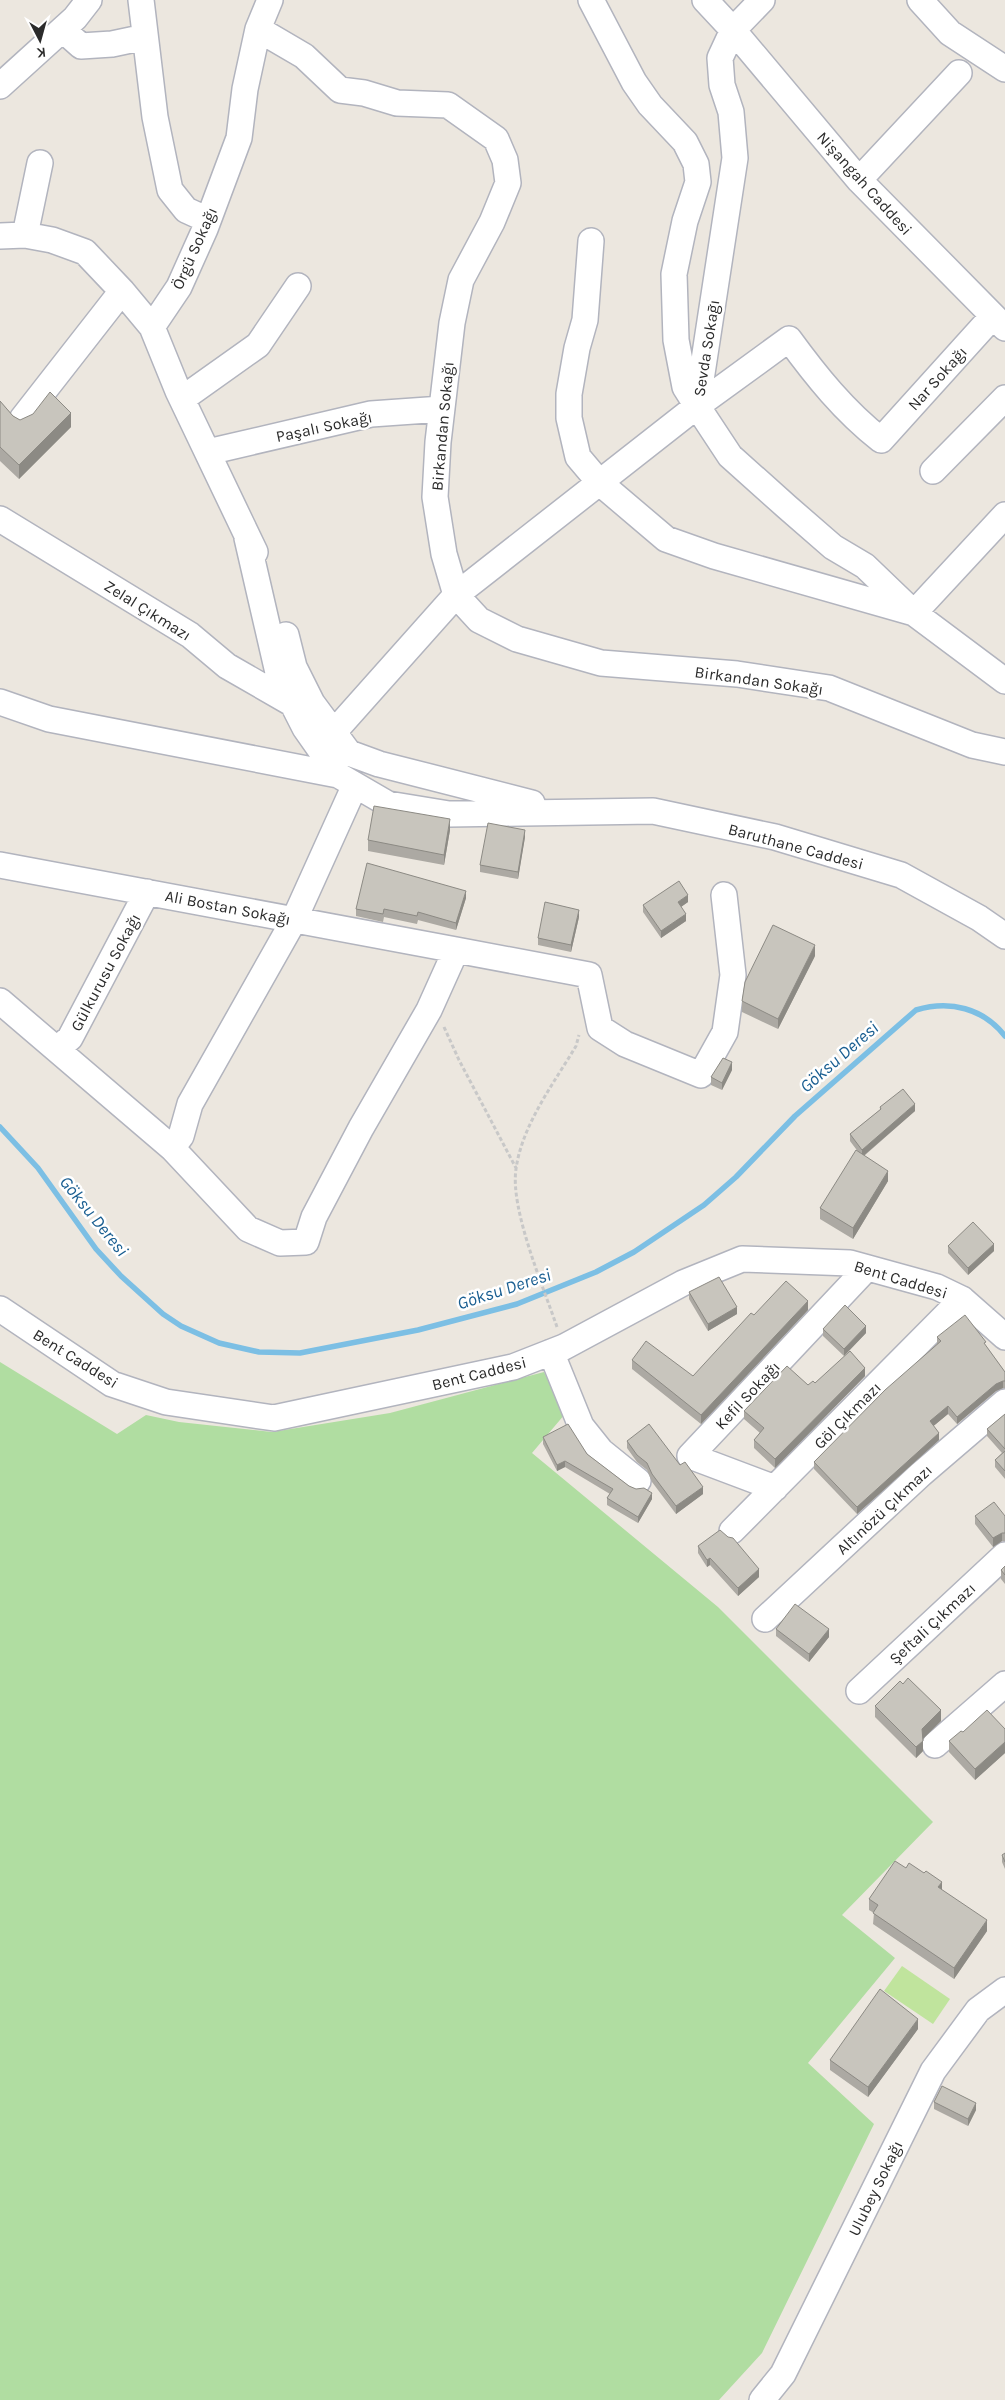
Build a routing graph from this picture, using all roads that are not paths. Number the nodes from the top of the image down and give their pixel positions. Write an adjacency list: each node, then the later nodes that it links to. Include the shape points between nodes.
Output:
1 (89, 0): 9 (street)
2 (140, 0): 11 (street)
3 (270, 0): 8 (street, Örgü Sokağı)
4 (590, 0): 26 (street, via 634,82 650,105 686,142 696,164 698,182 685,221 674,274 676,340 685,387)
5 (705, 0): 10 (street, Nişangah Caddesi)
6 (762, 0): 10 (street, Sevda Sokaḡı)
7 (920, 0): 12 (street, via 950,33)
8 (258, 29): 17 (street, Örgü Sokağı, via 245,89 239,138); 27 (street, Birkandan Sokağı, via 304,56 340,90 397,103 448,105 496,139 505,160 508,183 492,222 461,280 452,323)
9 (63, 30): 11 (street, via 81,46); 14 (street)
10 (733, 30): 16 (street, Nişangah Caddesi); 26 (street, Sevda Sokaḡı, via 720,58 735,158)
11 (145, 37): 17 (street, via 155,117 170,190 186,210)
12 (1005, 69)
13 (959, 73): 16 (street)
14 (0, 86)
15 (40, 163): 18 (street)
16 (859, 180): 22 (street, Nişangah Caddesi)
17 (208, 220): 23 (street, Örgü Sokağı, via 179,288)
18 (7, 237): 21 (street, via 52,240 85,252)
19 (591, 241): 31 (street, via 585,320 569,394 569,418 578,457)
20 (298, 286): 25 (street, via 258,344)
21 (122, 291): 23 (street); 28 (street)
22 (999, 322): 26 (street, Nar Sokağı, via 881,440 858,422 819,379 789,339)
23 (152, 327): 25 (street)
24 (1005, 398): 30 (street)
25 (182, 399): 29 (street)
26 (697, 406): 31 (street); 36 (street, Sevda Sokaḡı, via 730,456 834,547 865,566)
27 (442, 409): 29 (street, Paşalı Sokağı, via 371,414); 35 (street, Birkandan Sokağı, via 435,497 444,554)
28 (22, 419)
29 (208, 452): 34 (street)
30 (933, 471)
31 (600, 483): 35 (street); 36 (street, via 666,538 714,556)
32 (1005, 515): 36 (street)
33 (0, 518): 39 (street, Zelal Çıkmazı, via 190,635 227,666)
34 (247, 538): 39 (street, via 279,677); 40 (street, via 275,588 294,667 312,702)
35 (456, 595): 40 (street); 41 (street, Birkandan Sokağı, via 479,620 517,639 602,662 737,674 829,688 972,745)
36 (914, 613): 37 (street, Sevda Sokaḡı)
37 (1005, 681)
38 (0, 702): 42 (street, via 49,719)
39 (293, 704): 42 (street, via 305,728)
40 (334, 732): 43 (street, via 350,753 379,764)
41 (1005, 752)
42 (346, 780): 43 (street, via 388,804 449,814); 47 (street)
43 (571, 812): 48 (street, Baruthane Caddesi, via 653,811 775,837 900,875 979,918)
44 (0, 865): 45 (street, Ali Bostan Sokağı)
45 (147, 892): 47 (street, Ali Bostan Sokağı); 51 (street, Gülkurusu Sokağı, via 70,1038)
46 (724, 895): 49 (street, Ali Bostan Sokağı, via 733,975 725,1032 701,1076 625,1044 600,1028 589,975)
47 (294, 920): 49 (street, Ali Bostan Sokağı); 52 (street, via 190,1104 182,1136)
48 (1005, 936)
49 (456, 950): 52 (street, via 432,1001 314,1217 306,1242 280,1243 248,1229)
50 (0, 1001): 51 (street)
51 (58, 1048): 52 (street)
52 (172, 1148)
53 (867, 1268): 54 (street, Bent Caddesi, via 937,1287); 57 (street, Bent Caddesi, via 850,1263 742,1260 683,1283); 60 (street, Kefil Sokağı, via 690,1456)
54 (962, 1299): 56 (street, Bent Caddesi); 60 (street, Göl Çıkmazı)
55 (0, 1309): 57 (street, Bent Caddesi, via 112,1384 166,1402 274,1418 513,1367)
56 (1005, 1337)
57 (557, 1350): 59 (street, via 581,1426 601,1451)
58 (1005, 1402): 63 (street, Altınözü Çıkmazı, via 921,1474)
59 (638, 1481)
60 (775, 1488): 61 (street, Göl Çıkmazı)
61 (732, 1531)
62 (1005, 1555): 65 (street, Şeftali Çıkmazı)
63 (765, 1619)
64 (1005, 1684): 66 (street)
65 (860, 1691)
66 (935, 1745)
67 (1005, 1990): 68 (street, Ulubey Sokağı, via 978,2010 933,2071 783,2374)
68 (762, 2400)

